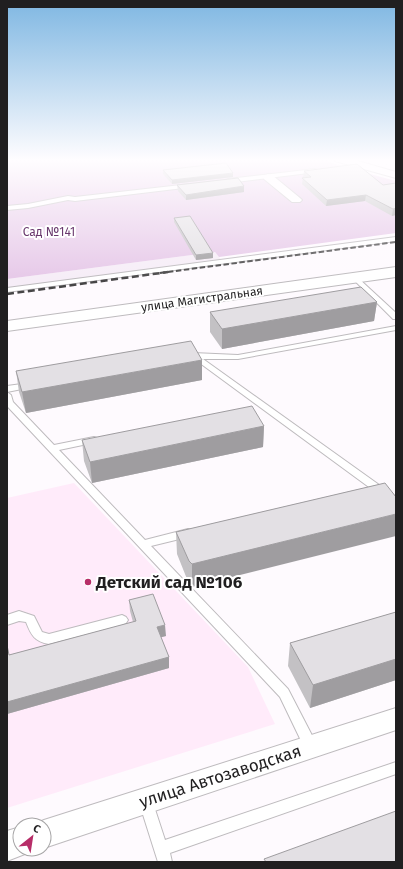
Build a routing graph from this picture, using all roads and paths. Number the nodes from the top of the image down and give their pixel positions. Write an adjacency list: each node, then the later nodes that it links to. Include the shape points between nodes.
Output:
1 (60, 200): 2 (lane)
2 (7, 208)
3 (396, 239): 6 (lane)
4 (396, 272): 5 (main road, улица Магистральная)
5 (355, 278): 7 (lane); 8 (main road, улица Магистральная)
6 (7, 290)
7 (396, 317)
8 (7, 326)
9 (396, 328): 10 (lane, via 238,357)
10 (193, 355): 11 (lane); 15 (lane)
11 (178, 358)
12 (38, 383): 13 (lane)
13 (7, 389)
14 (7, 395): 18 (lane, via 9,403)
15 (264, 406): 16 (lane); 19 (lane)
16 (249, 409)
17 (105, 438): 18 (lane)
18 (52, 448): 23 (lane)
19 (378, 488): 20 (lane); 21 (lane)
20 (363, 492)
21 (396, 502)
22 (196, 531): 23 (lane)
23 (142, 544): 27 (lane, via 284,693)
24 (7, 620): 25 (lane, via 19,616 30,619 38,637 43,639)
25 (122, 620)
26 (396, 719): 27 (street, улица Автозаводская)
27 (311, 747): 29 (street, улица Автозаводская)
28 (396, 768): 31 (lane)
29 (146, 800): 30 (street, улица Автозаводская); 31 (lane)
30 (52, 831)
31 (163, 856)

